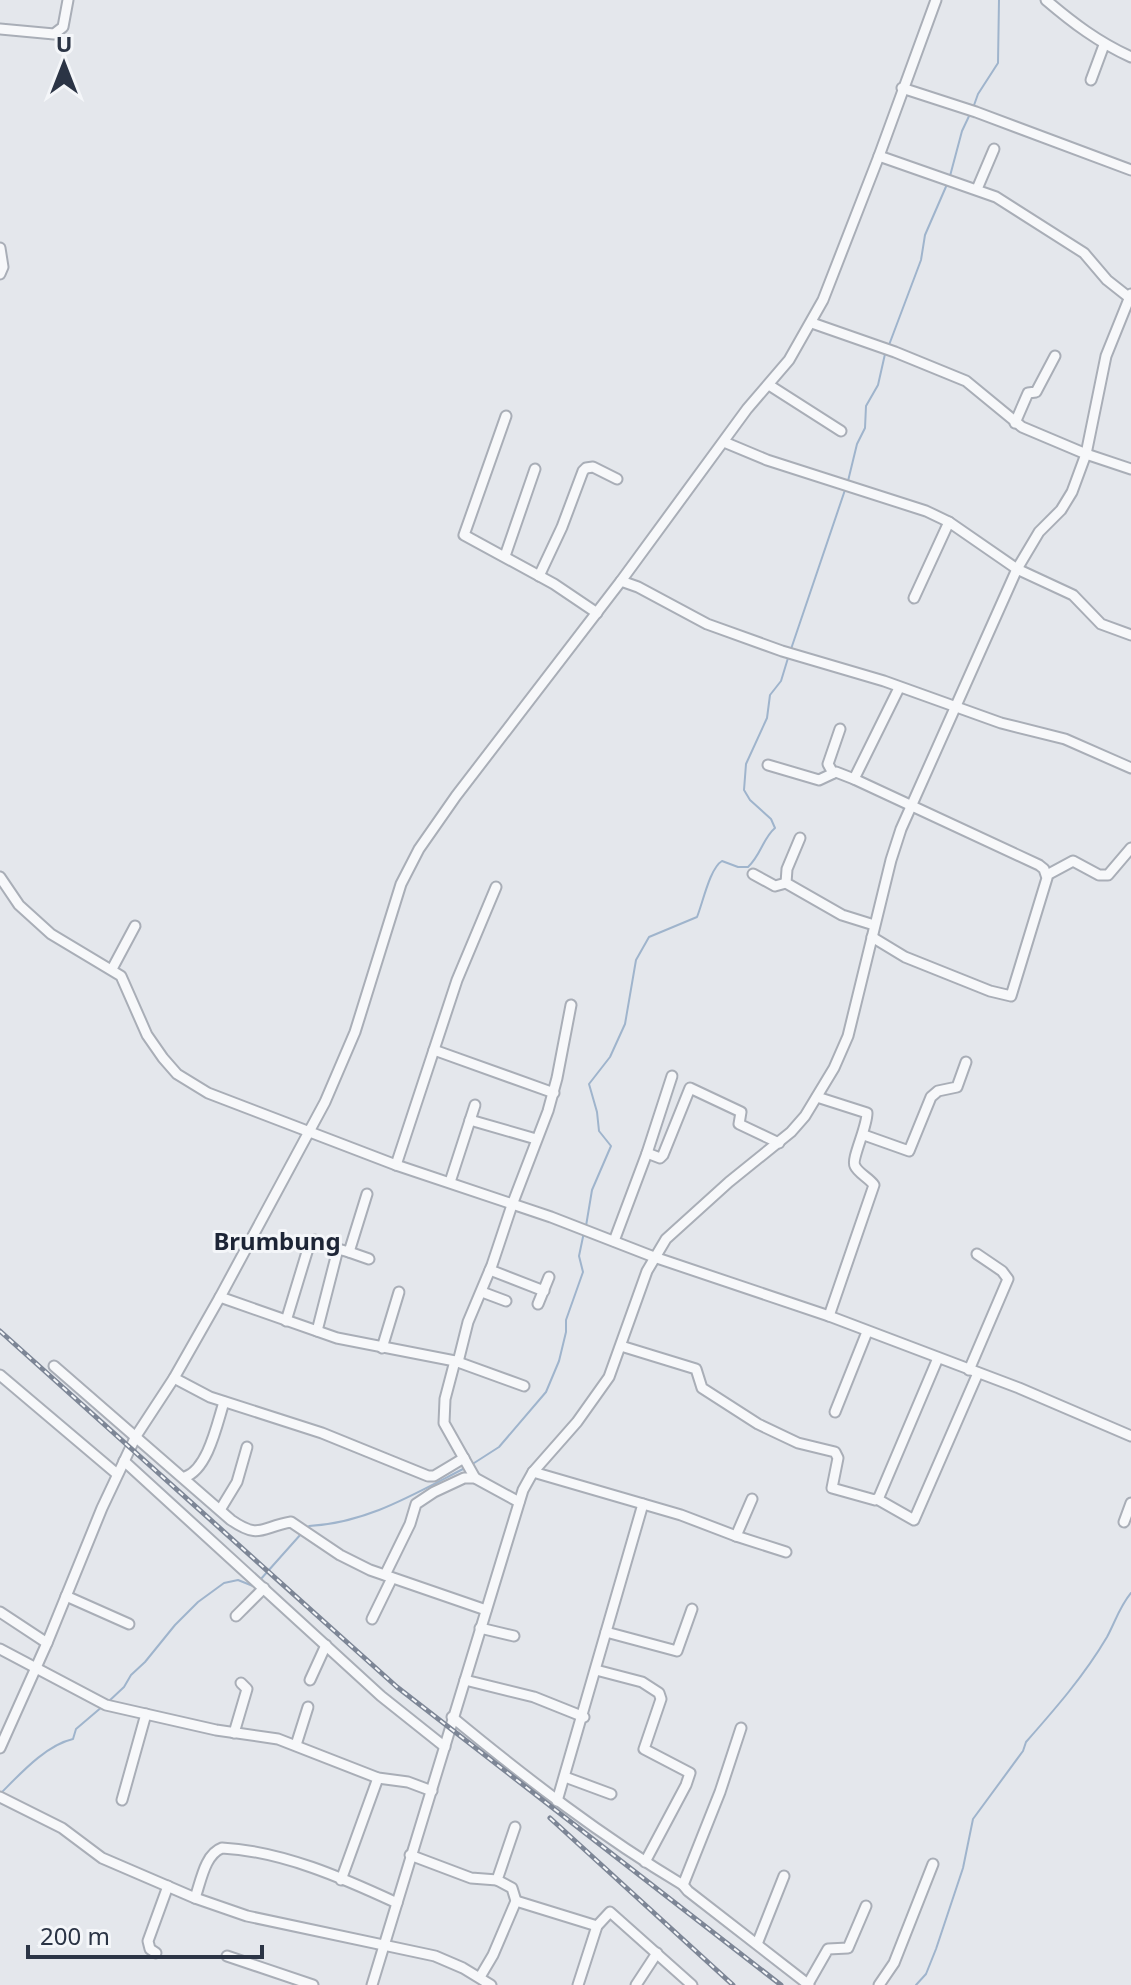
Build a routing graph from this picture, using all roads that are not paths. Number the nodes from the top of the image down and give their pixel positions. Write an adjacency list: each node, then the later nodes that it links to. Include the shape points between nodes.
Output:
1 (68, 0): 4 (street, via 63,27 54,34)
2 (1046, 0): 5 (street)
3 (932, 1): 8 (street)
4 (0, 29)
5 (1104, 45): 6 (street); 7 (street)
6 (1131, 57)
7 (1091, 80)
8 (902, 88): 10 (street); 11 (street)
9 (994, 149): 12 (street)
10 (879, 156): 12 (street); 16 (street)
11 (1131, 170)
12 (977, 189): 15 (street, via 1084,253)
13 (0, 248): 14 (street)
14 (0, 274)
15 (1130, 297): 23 (street, via 1106,356)
16 (812, 323): 18 (street); 20 (street, via 966,381)
17 (1055, 356): 20 (street, via 1036,393 1028,393)
18 (769, 385): 21 (street); 22 (street)
19 (506, 416): 28 (street, via 464,532)
20 (1015, 423): 23 (street)
21 (841, 431)
22 (724, 442): 27 (street); 31 (street)
23 (1086, 454): 25 (street); 29 (street, via 1068,500 1043,526)
24 (535, 469): 28 (street)
25 (1131, 469)
26 (617, 479): 30 (street, via 586,468)
27 (949, 522): 29 (street); 32 (street)
28 (505, 556): 30 (street)
29 (1017, 569): 34 (street, via 1073,595 1097,621); 36 (street)
30 (539, 576): 33 (street)
31 (621, 581): 33 (street); 35 (street, via 707,624)
32 (914, 598)
33 (597, 613): 62 (street, via 419,849 401,884 355,1032)
34 (1131, 635)
35 (899, 688): 36 (street); 41 (street)
36 (954, 707): 39 (street, via 1065,739); 42 (street)
37 (840, 729): 40 (street, via 828,764)
38 (768, 765): 40 (street, via 820,780)
39 (1131, 768)
40 (833, 773): 41 (street)
41 (854, 779): 42 (street)
42 (910, 806): 46 (street, via 1039,865); 50 (street)
43 (800, 838): 48 (street)
44 (1131, 848): 46 (street, via 1108,875 1073,861)
45 (753, 874): 48 (street, via 775,886)
46 (1047, 875): 52 (street, via 1011,996 905,957)
47 (0, 877): 53 (street, via 19,905 51,934)
48 (786, 883): 50 (street, via 842,915)
49 (496, 887): 55 (street)
50 (874, 925): 52 (street)
51 (135, 926): 53 (street)
52 (872, 937): 59 (street, via 848,1036)
53 (112, 969): 62 (street, via 128,987 147,1035 177,1074 208,1093)
54 (571, 1005): 58 (street)
55 (434, 1050): 58 (street); 67 (street)
56 (966, 1062): 63 (street, via 957,1087 931,1097 909,1151)
57 (672, 1076): 66 (street)
58 (554, 1093): 64 (street)
59 (817, 1097): 63 (street, via 865,1112); 65 (street)
60 (475, 1105): 61 (street)
61 (470, 1120): 64 (street); 68 (street)
62 (308, 1132): 67 (street); 81 (street)
63 (864, 1135): 84 (street, via 854,1164 873,1181 874,1189)
64 (536, 1139): 70 (street)
65 (779, 1143): 66 (street, via 738,1124 740,1112 690,1088 663,1155); 74 (street, via 709,1199)
66 (647, 1153): 71 (street)
67 (396, 1165): 68 (street)
68 (450, 1182): 70 (street)
69 (367, 1194): 72 (street)
70 (512, 1205): 71 (street); 76 (street)
71 (614, 1241): 74 (street)
72 (344, 1251): 75 (street); 85 (street, via 310,1242); 86 (street)
73 (977, 1254): 93 (street, via 1008,1280)
74 (654, 1257): 84 (street); 88 (street)
75 (369, 1259)
76 (490, 1270): 78 (street); 80 (street)
77 (549, 1277): 78 (street)
78 (544, 1291): 83 (street)
79 (399, 1292): 89 (street)
80 (482, 1292): 82 (street); 91 (street)
81 (220, 1297): 85 (street); 95 (street)
82 (506, 1301)
83 (538, 1304)
84 (829, 1316): 87 (street)
85 (286, 1321): 86 (street)
86 (317, 1331): 89 (street)
87 (867, 1332): 90 (street); 98 (street)
88 (621, 1346): 104 (street, via 604,1384); 109 (street, via 696,1369 702,1388 758,1424 798,1443 835,1452 832,1488)
89 (382, 1348): 91 (street)
90 (938, 1358): 93 (street); 109 (street)
91 (456, 1362): 96 (street); 102 (street, via 444,1423)
92 (54, 1366): 99 (street)
93 (974, 1372): 100 (street); 109 (street, via 915,1519)
94 (0, 1375): 105 (street)
95 (174, 1378): 97 (street); 99 (street)
96 (524, 1386)
97 (224, 1402): 102 (street, via 322,1433 428,1476); 107 (street, via 209,1449 193,1474)
98 (835, 1412)
99 (136, 1436): 103 (street); 107 (street)
100 (1131, 1436)
101 (247, 1447): 113 (street, via 237,1482)
102 (464, 1458): 106 (street)
103 (124, 1461): 105 (street); 118 (street)
104 (533, 1472): 110 (street); 112 (street)
105 (117, 1474): 119 (street)
106 (474, 1475): 110 (street); 117 (street, via 416,1504)
107 (185, 1477): 113 (street)
108 (752, 1499): 115 (street)
109 (877, 1499)
110 (519, 1502): 121 (street)
111 (1131, 1503): 114 (street)
112 (643, 1504): 115 (street); 127 (street)
113 (220, 1510): 117 (street, via 250,1532 295,1524 340,1555)
114 (1124, 1522)
115 (736, 1536): 116 (street)
116 (786, 1552)
117 (388, 1576): 121 (street); 124 (street)
118 (263, 1587): 123 (street); 130 (street)
119 (66, 1596): 125 (street); 129 (street)
120 (692, 1609): 127 (street, via 677,1651)
121 (486, 1610): 126 (street)
122 (0, 1612): 129 (street)
123 (236, 1616)
124 (372, 1619)
125 (129, 1624)
126 (480, 1628): 128 (street); 135 (street)
127 (606, 1632): 133 (street)
128 (514, 1636)
129 (47, 1643): 132 (street)
130 (326, 1645): 134 (street); 144 (street)
131 (0, 1649): 132 (street)
132 (36, 1667): 138 (street, via 106,1705); 145 (street)
133 (596, 1670): 140 (street); 155 (street, via 642,1682 659,1693 644,1749 694,1774)
134 (310, 1680)
135 (465, 1680): 139 (street); 140 (street, via 544,1700)
136 (241, 1683): 142 (street, via 247,1689)
137 (308, 1707): 143 (street)
138 (146, 1714): 142 (street); 151 (street)
139 (452, 1717): 144 (street); 152 (street)
140 (584, 1717): 146 (street)
141 (741, 1728): 160 (street)
142 (234, 1733): 143 (street)
143 (296, 1745): 147 (street)
144 (445, 1747): 148 (street)
145 (0, 1748)
146 (565, 1777): 149 (street); 152 (street)
147 (378, 1778): 148 (street); 158 (street)
148 (432, 1791): 154 (street)
149 (611, 1794)
150 (0, 1797): 161 (street, via 62,1828 102,1858)
151 (122, 1800)
152 (557, 1801): 155 (street)
153 (515, 1827): 159 (street)
154 (410, 1855): 159 (street, via 471,1878); 164 (street)
155 (645, 1862): 160 (street)
156 (933, 1864): 180 (street, via 894,1963)
157 (784, 1876): 167 (street)
158 (341, 1880): 162 (street, via 278,1857 222,1848 209,1858); 164 (street)
159 (497, 1880): 163 (street, via 512,1888)
160 (683, 1885): 167 (street)
161 (168, 1886): 162 (street); 169 (street, via 148,1937)
162 (195, 1898): 168 (street, via 247,1916)
163 (516, 1901): 166 (street); 172 (street)
164 (397, 1903): 168 (street)
165 (866, 1906): 179 (street, via 851,1944 828,1949)
166 (597, 1926): 170 (street, via 612,1912); 176 (street)
167 (757, 1944): 179 (street)
168 (385, 1946): 172 (street, via 435,1956); 174 (street)
169 (156, 1953)
170 (657, 1953): 177 (street); 178 (street)
171 (227, 1956): 173 (street)
172 (480, 1977): 175 (street)
173 (313, 1985)
174 (372, 1985)
175 (491, 1985)
176 (578, 1985)
177 (636, 1985)
178 (691, 1985)
179 (809, 1985)
180 (879, 1985)

